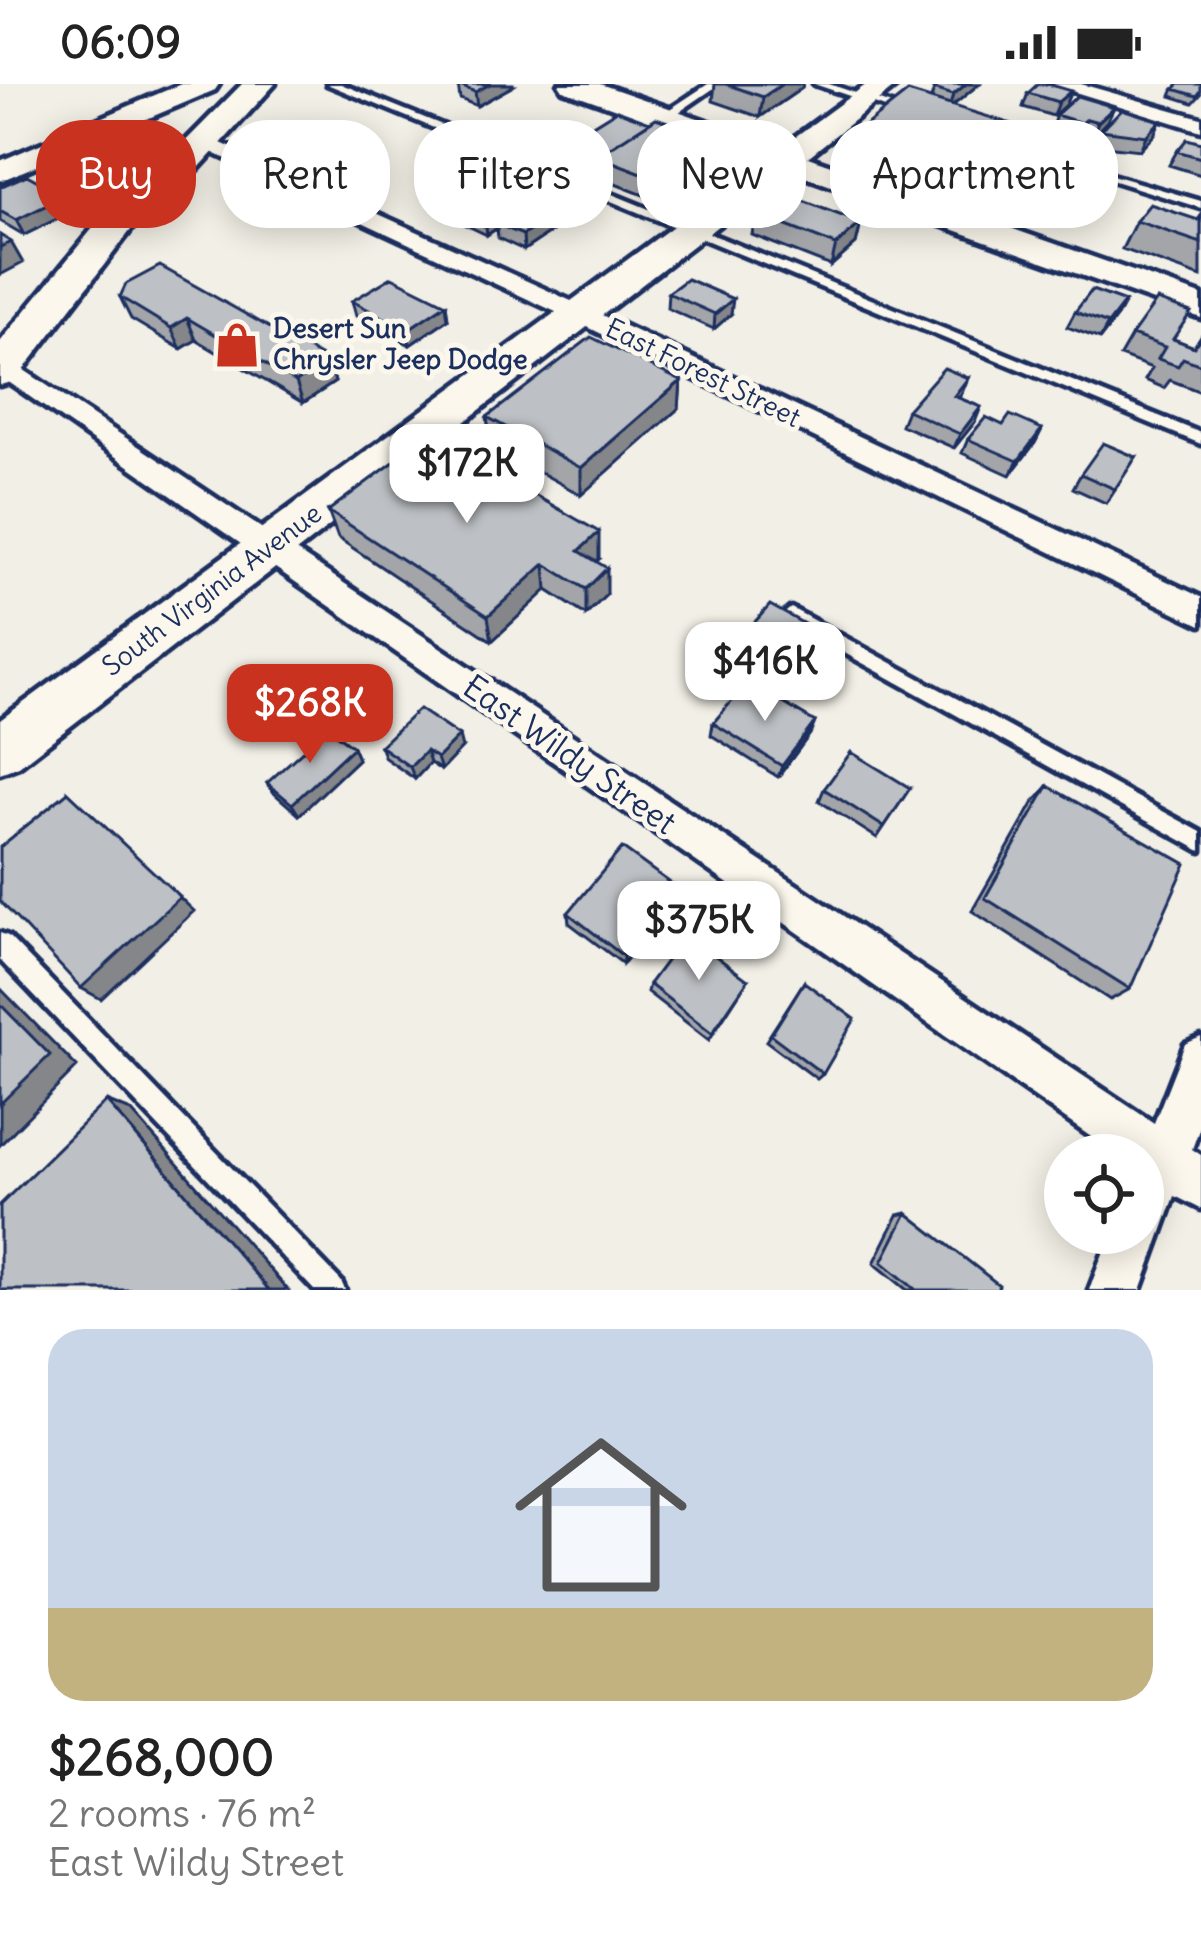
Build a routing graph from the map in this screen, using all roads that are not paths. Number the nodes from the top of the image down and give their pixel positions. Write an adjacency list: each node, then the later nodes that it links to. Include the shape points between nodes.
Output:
1 (153, 84): 18 (main road)
2 (209, 84): 11 (main road); 20 (main road)
3 (259, 84): 15 (main road)
4 (332, 84): 25 (lane)
5 (573, 84): 10 (main road)
6 (715, 84): 10 (lane)
7 (819, 84): 9 (lane)
8 (1059, 84): 14 (street)
9 (876, 92): 13 (lane); 16 (main road, South Virginia Avenue)
10 (665, 116): 12 (main road)
11 (181, 120)
12 (676, 120)
13 (933, 120)
14 (1201, 124)
15 (202, 140): 17 (main road); 27 (street, East Forest Street)
16 (806, 145)
17 (196, 147)
18 (0, 149)
19 (806, 167): 26 (main road)
20 (0, 172)
21 (1118, 179): 22 (lane)
22 (1201, 205)
23 (113, 228): 28 (main road)
24 (695, 228): 25 (main road, South Virginia Avenue)
25 (692, 230): 27 (main road, South Virginia Avenue); 29 (lane)
26 (1201, 307)
27 (580, 314): 30 (main road, South Virginia Avenue); 31 (street, East Forest Street)
28 (1, 366): 30 (street, East Wildy Street)
29 (1201, 439)
30 (270, 546): 33 (main road, South Virginia Avenue); 37 (street, East Wildy Street)
31 (1201, 612)
32 (791, 615): 34 (lane)
33 (0, 750)
34 (1201, 842)
35 (0, 944): 39 (lane)
36 (1201, 1060): 37 (street)
37 (1182, 1172)
38 (1128, 1254): 40 (street)
39 (332, 1290)
40 (1115, 1290)

